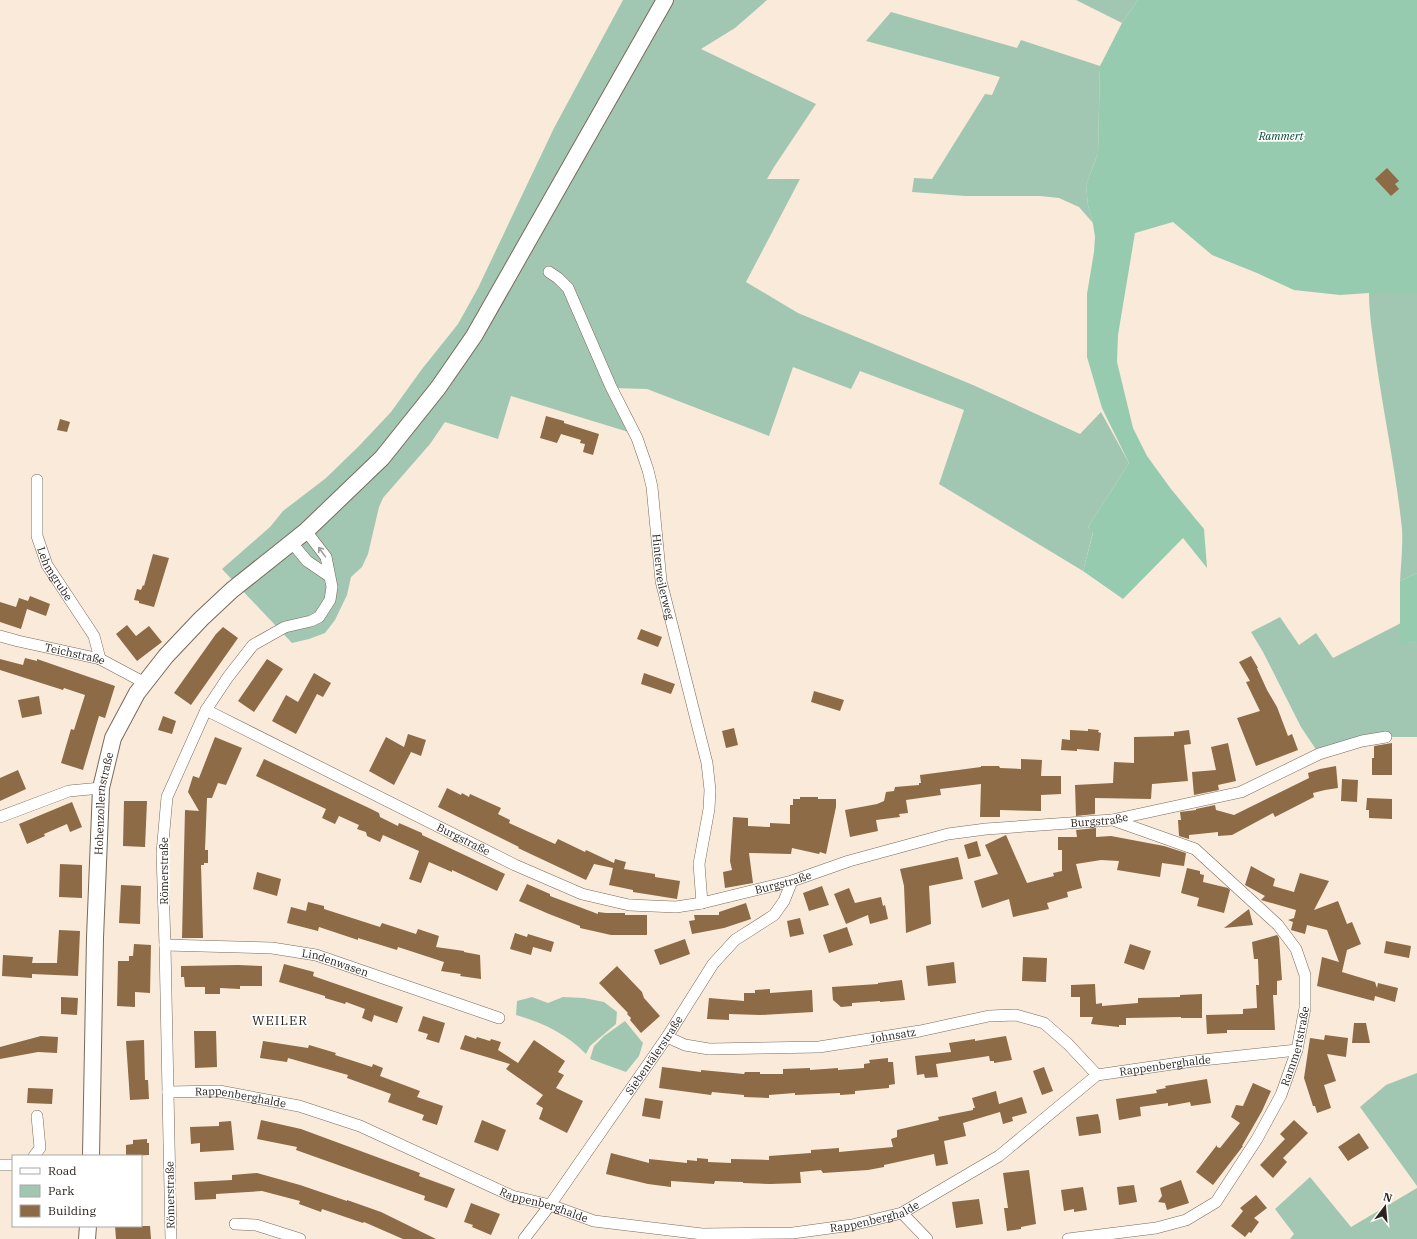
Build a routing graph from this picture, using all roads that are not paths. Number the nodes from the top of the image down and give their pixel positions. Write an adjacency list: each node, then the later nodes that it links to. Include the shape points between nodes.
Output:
1 (665, 0): 4 (main road, Hohenzollernstraße, via 474,336 438,388 382,458)
2 (549, 272): 16 (street, Hinterweilerweg, via 568,288 637,438 648,470 652,487 660,581 707,764 710,790 698,864)
3 (37, 480): 8 (street, Lehmgrube, via 37,536 47,565 94,636)
4 (306, 531): 5 (main road, Hohenzollernstraße); 6 (street, Römerstraße, one-way to 4, via 326,557)
5 (292, 543): 6 (street, via 307,561); 9 (main road, Hohenzollernstraße, via 232,590 184,637)
6 (329, 576): 10 (street, Römerstraße, via 332,587 330,600 319,617 285,627 253,645)
7 (0, 636): 8 (street, Teichstraße)
8 (100, 659): 9 (street, Teichstraße)
9 (145, 683): 12 (main road, Hohenzollernstraße, via 113,738)
10 (206, 710): 16 (street, Burgstraße, via 515,865 582,894 629,905 676,907); 17 (street, Römerstraße, via 166,797 162,853)
11 (1386, 737): 14 (street, Burgstraße, via 1362,741 1319,754 1241,792)
12 (100, 788): 13 (street, via 69,791); 25 (main road, Hohenzollernstraße)
13 (0, 817)
14 (1112, 820): 15 (street, Burgstraße, via 948,834 849,861); 20 (street, Rammertstraße, via 1195,849 1278,925 1296,949 1305,975 1305,1008)
15 (792, 882): 16 (street, Burgstraße); 19 (street, Siebentälerstraße, via 784,901 774,915 735,940 713,964)
16 (702, 902)
17 (165, 945): 18 (street, Lindenwasen, via 272,948 316,955); 22 (street, Römerstraße)
18 (499, 1018)
19 (667, 1036): 21 (street, Johnsatz, via 684,1045 709,1048 819,1047 920,1032 989,1016 1016,1015 1044,1023 1068,1044); 28 (street, Siebentälerstraße)
20 (1297, 1050): 21 (street, Rappenberghalde, via 1193,1061); 38 (street, Rammertstraße, via 1277,1102 1257,1139 1216,1202 1186,1220 1156,1228)
21 (1097, 1076): 29 (street, Rappenberghalde, via 999,1156)
22 (168, 1092): 28 (street, Rappenberghalde, via 219,1091 299,1106 360,1126 512,1196); 34 (street, Römerstraße)
23 (37, 1116): 24 (street, via 40,1148)
24 (35, 1155)
25 (91, 1155)
26 (0, 1165): 27 (street)
27 (12, 1165)
28 (550, 1205): 32 (street, Rappenberghalde, via 594,1221 702,1234); 36 (street, Siebentälerstraße)
29 (902, 1213): 32 (street, Rappenberghalde); 37 (street)
30 (235, 1224): 35 (street, via 256,1225)
31 (88, 1227): 33 (main road)
32 (793, 1236)
33 (88, 1239)
34 (171, 1239)
35 (300, 1239)
36 (524, 1239)
37 (927, 1239)
38 (1068, 1239)

